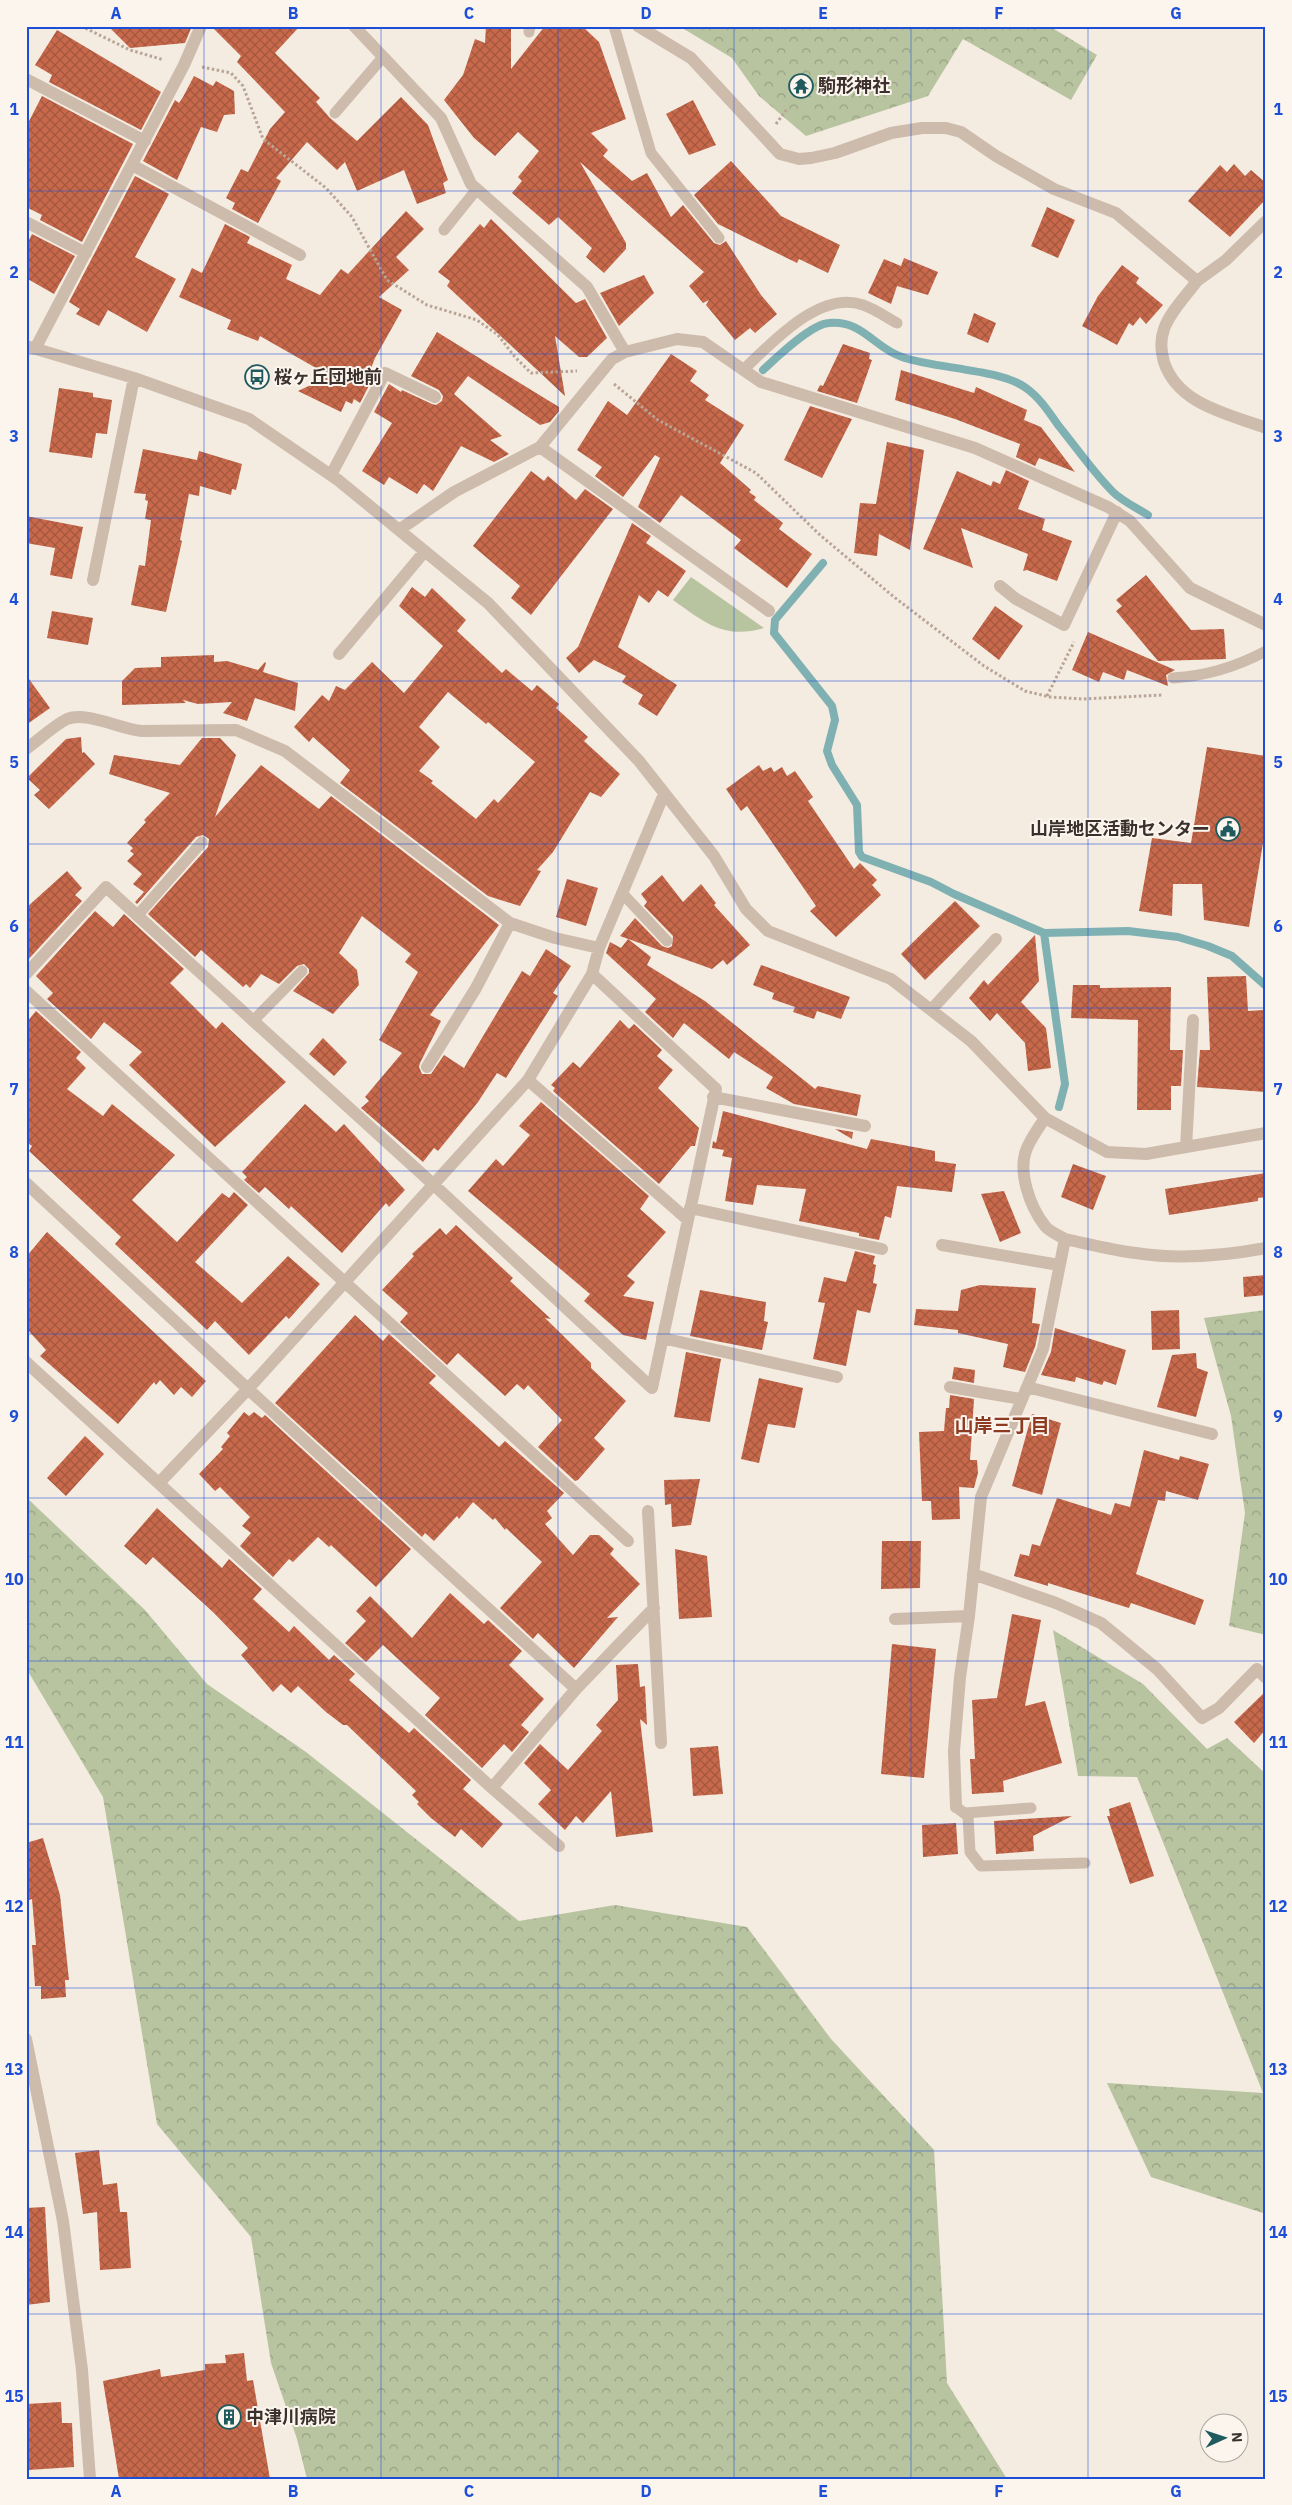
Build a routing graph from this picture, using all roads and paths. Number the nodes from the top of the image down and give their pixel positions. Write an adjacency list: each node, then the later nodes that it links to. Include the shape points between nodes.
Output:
1 (81, 26): 7 (path, via 130,50)
2 (202, 26): 7 (street)
3 (354, 26): 6 (street)
4 (614, 26): 16 (lane, via 651,152)
5 (638, 26): 19 (street, via 691,58 780,154 799,159 811,158 891,133 922,128 946,128 960,132 1054,189 1116,213)
6 (383, 57): 9 (lane); 12 (street, via 441,118 471,184)
7 (184, 65): 10 (street); 24 (path, via 231,73 243,86 263,139 326,188 352,217 387,280 427,305 477,320 498,335 531,373)
8 (26, 79): 10 (street)
9 (335, 113)
10 (145, 141): 11 (street)
11 (132, 165): 17 (street); 18 (street)
12 (477, 190): 15 (lane); 22 (street, via 587,287)
13 (1266, 221): 19 (street, via 1226,260)
14 (26, 222): 17 (street)
15 (444, 230)
16 (719, 238)
17 (86, 253): 21 (street)
18 (300, 255)
19 (1197, 281): 27 (street, via 1164,328 1160,347 1166,366 1177,387 1196,402)
20 (897, 323): 23 (lane, via 861,304 829,305 809,314 783,333)
21 (31, 348): 25 (street)
22 (625, 352): 23 (street, via 677,339 703,342); 24 (street, via 612,359)
23 (743, 370): 30 (street, via 761,382 974,448)
24 (601, 373): 28 (street); 42 (path, via 658,420 756,473 820,535 984,666 1026,691)
25 (134, 378): 29 (street, via 248,419); 33 (street)
26 (436, 397): 29 (street, via 385,373)
27 (1266, 428)
28 (540, 447): 31 (street, via 454,492); 35 (street)
29 (331, 475): 31 (street)
30 (1117, 512): 36 (street); 37 (street, via 1130,521 1190,588)
31 (400, 530): 32 (street)
32 (425, 551): 39 (street); 44 (street, via 488,603 639,761)
33 (93, 580)
34 (1000, 586): 36 (street, via 1016,599)
35 (769, 611)
36 (1064, 625): 42 (path, via 1075,640)
37 (1266, 625)
38 (1266, 651): 40 (lane, via 1242,664 1213,673)
39 (339, 654)
40 (1173, 678)
41 (1165, 694): 42 (path, via 1082,699)
42 (1047, 696)
43 (26, 749): 48 (street, via 66,719 79,716 128,730 236,730 285,751)
44 (664, 794): 46 (street); 56 (street, via 714,856 746,909 768,931 891,979)
45 (202, 842): 47 (lane)
46 (622, 893): 50 (lane); 51 (street)
47 (137, 916): 53 (street, via 106,887); 58 (street)
48 (510, 923): 51 (street); 59 (street, via 476,988)
49 (996, 939): 56 (street)
50 (667, 941)
51 (599, 948): 54 (street)
52 (302, 971): 58 (lane)
53 (26, 974)
54 (592, 974): 60 (street); 61 (street, via 716,1089)
55 (26, 990): 74 (street)
56 (931, 1010): 62 (street, via 971,1041)
57 (1193, 1020): 65 (street)
58 (254, 1021): 67 (street)
59 (427, 1067)
60 (528, 1080): 67 (street); 68 (street)
61 (714, 1097): 63 (street); 68 (street)
62 (1045, 1118): 65 (street, via 1107,1152 1146,1154); 69 (street, via 1027,1148 1023,1166 1026,1186 1046,1227)
63 (865, 1126)
64 (1266, 1133): 65 (street)
65 (1186, 1147)
66 (26, 1183): 80 (street)
67 (434, 1185): 74 (street); 75 (street, via 652,1388)
68 (689, 1214): 72 (street); 75 (street)
69 (1065, 1239): 71 (street, via 1169,1256 1205,1257); 73 (street)
70 (942, 1245): 73 (street)
71 (1266, 1248)
72 (882, 1249)
73 (1059, 1265): 78 (street, via 1043,1349)
74 (344, 1282): 80 (street); 85 (street)
75 (662, 1338): 77 (street)
76 (26, 1362): 83 (street)
77 (837, 1378)
78 (1027, 1387): 81 (street); 82 (street)
79 (950, 1388): 81 (street)
80 (248, 1389): 83 (street); 91 (street)
81 (1021, 1399): 86 (street, via 980,1497)
82 (1212, 1434)
83 (159, 1483): 93 (street)
84 (648, 1511): 87 (street)
85 (628, 1541)
86 (973, 1574): 88 (street); 90 (street, via 1056,1603 1100,1623 1157,1669 1202,1718 1219,1708 1257,1669)
87 (654, 1608): 91 (street); 92 (street)
88 (969, 1616): 89 (street); 95 (street, via 954,1751)
89 (895, 1619)
90 (1266, 1678)
91 (576, 1689): 93 (street)
92 (662, 1742)
93 (492, 1788): 96 (street)
94 (1031, 1808): 95 (lane)
95 (960, 1810): 97 (lane, via 968,1816 970,1852 981,1866)
96 (559, 1846)
97 (1085, 1863)
98 (26, 2039): 99 (street, via 63,2221 82,2370)
99 (90, 2479)

